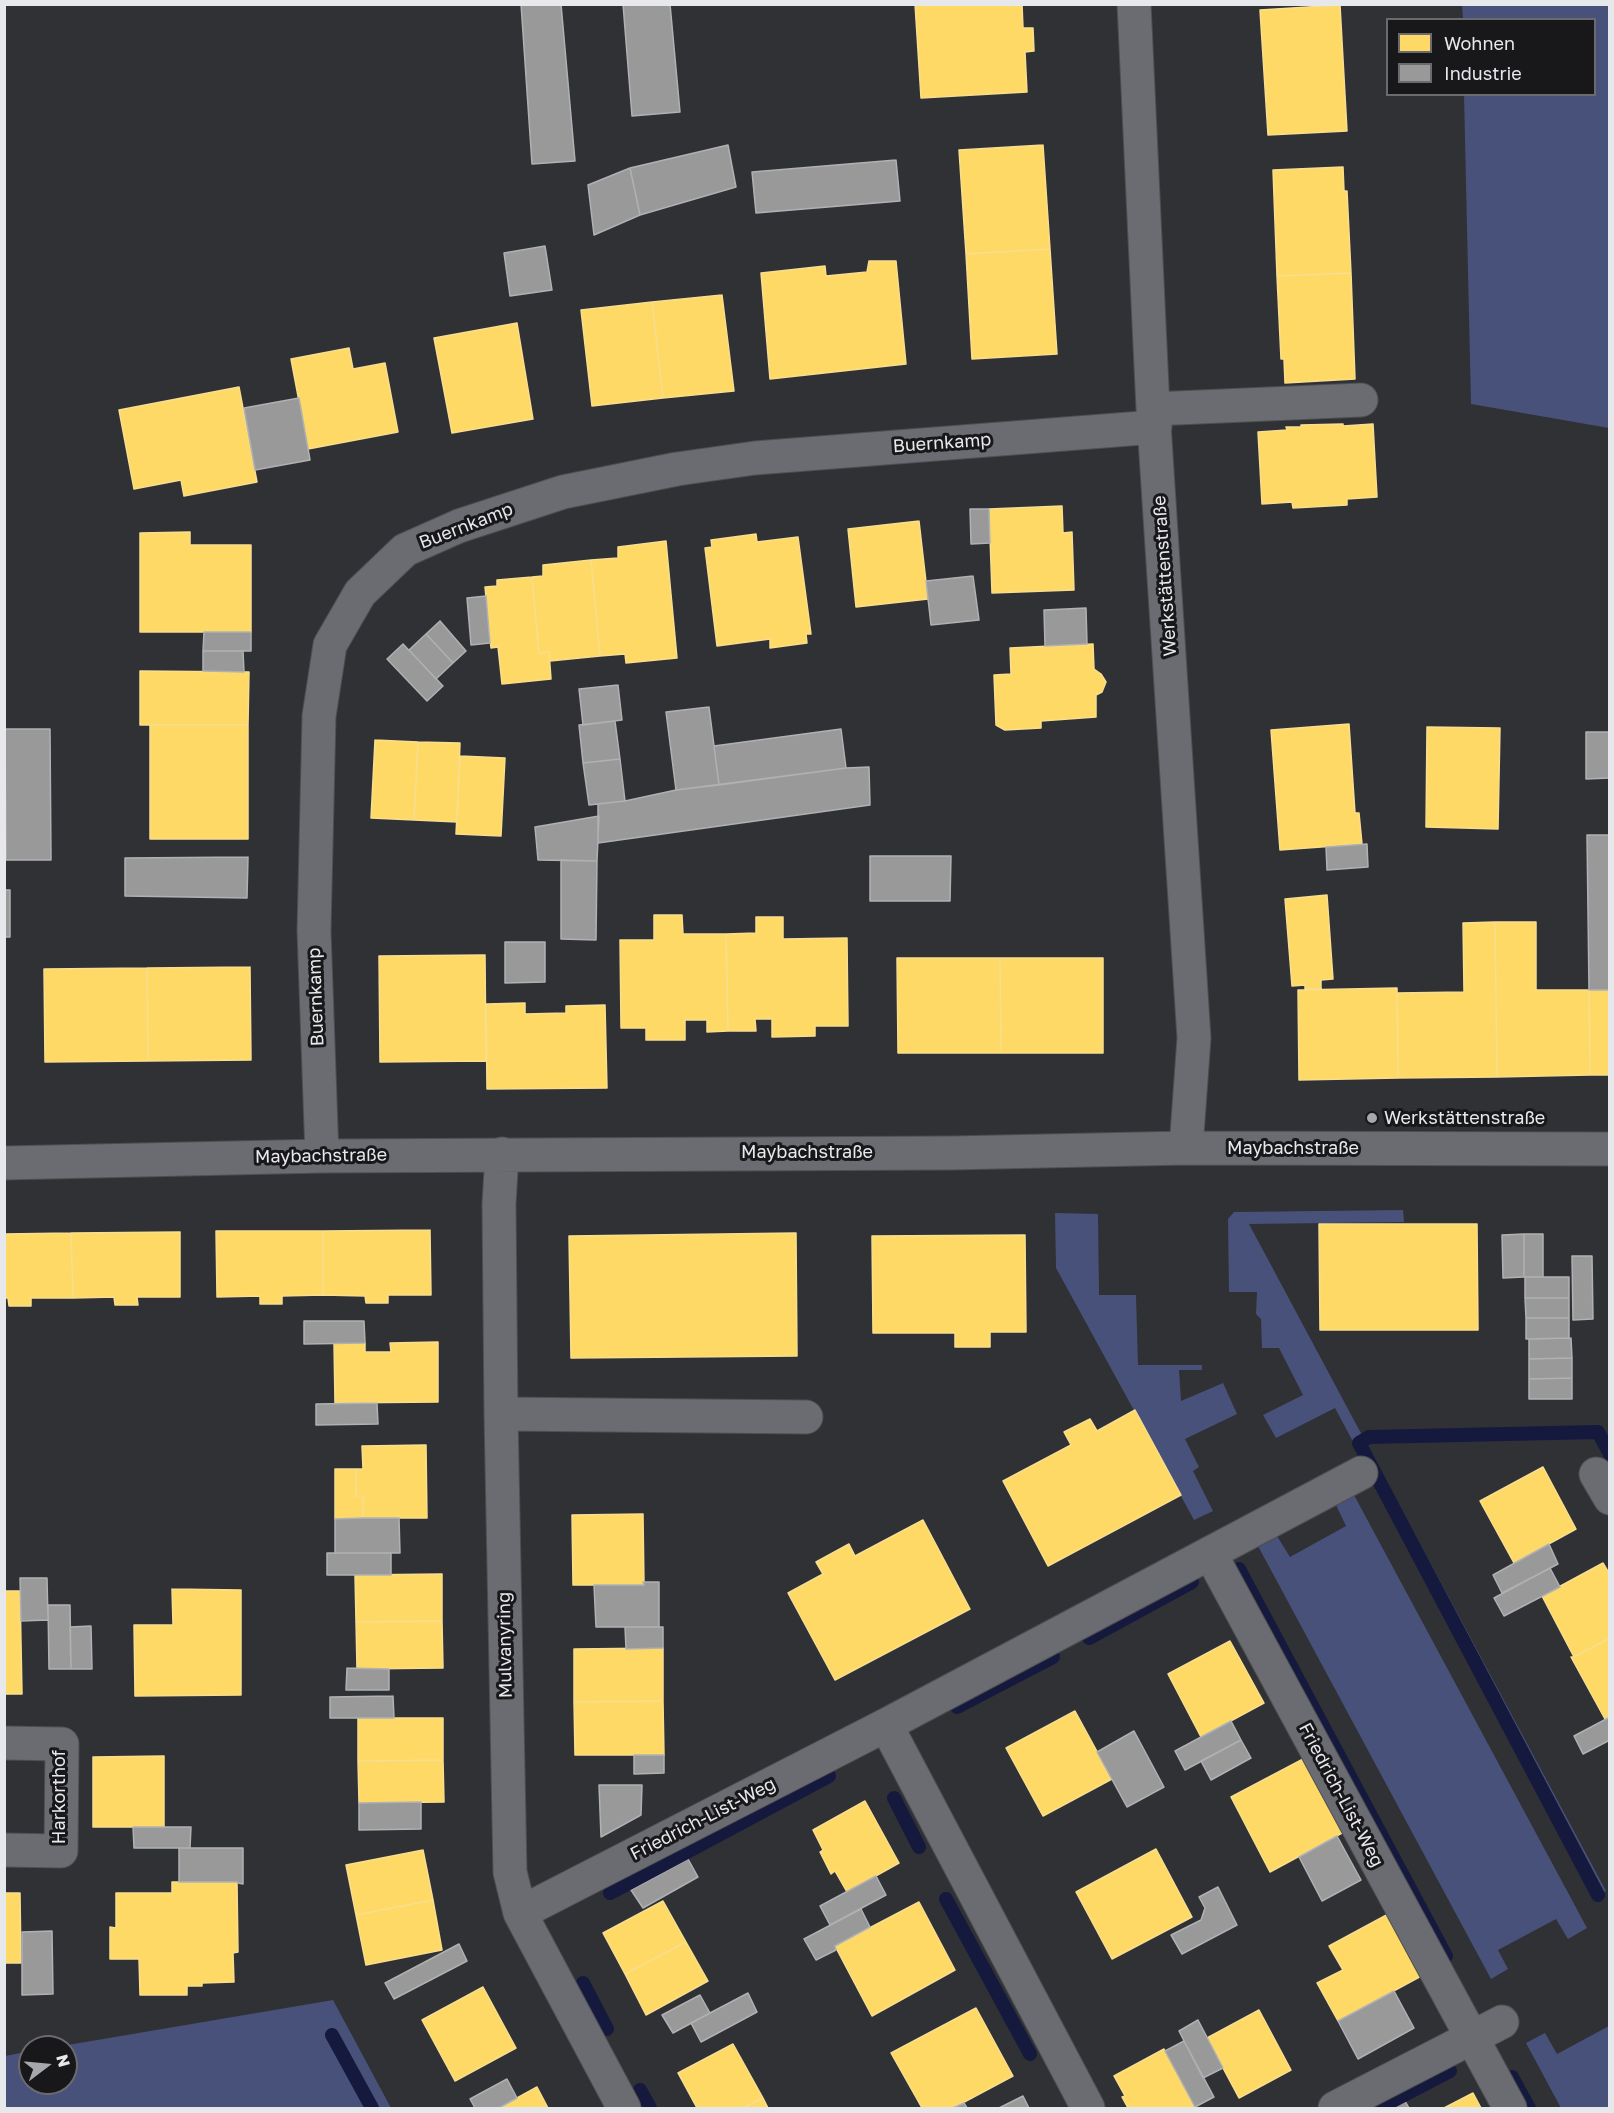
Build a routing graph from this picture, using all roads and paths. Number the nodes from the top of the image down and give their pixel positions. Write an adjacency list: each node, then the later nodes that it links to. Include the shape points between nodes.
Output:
1 (1134, 4): 3 (street, Werkstättenstraße)
2 (1361, 400): 3 (street, Buernkamp)
3 (1154, 418): 4 (street, Werkstättenstraße, via 1194,1038); 7 (street, Buernkamp, via 677,469 563,492 459,526 405,550 360,593 330,645 319,716 314,931)
4 (1186, 1148): 5 (street, Maybachstraße); 6 (street, Maybachstraße)
5 (1610, 1149)
6 (502, 1155): 7 (street, Maybachstraße); 9 (street, Mulvanyring)
7 (322, 1156): 8 (street, Maybachstraße)
8 (4, 1163)
9 (501, 1414): 10 (street); 16 (street, Mulvanyring, via 510,1872)
10 (806, 1417)
11 (1361, 1473): 12 (street, Friedrich-List-Weg)
12 (1210, 1553): 13 (street, Friedrich-List-Weg); 18 (street, Friedrich-List-Weg)
13 (886, 1725): 16 (street, Friedrich-List-Weg); 20 (street)
14 (4, 1743): 15 (street, Harkorthof, via 62,1744 62,1851)
15 (4, 1850)
16 (520, 1913): 19 (street, Mulvanyring)
17 (1502, 2022): 18 (street)
18 (1472, 2037): 21 (street); 22 (street, Friedrich-List-Weg)
19 (624, 2109)
20 (1088, 2109)
21 (1335, 2109)
22 (1510, 2109)

